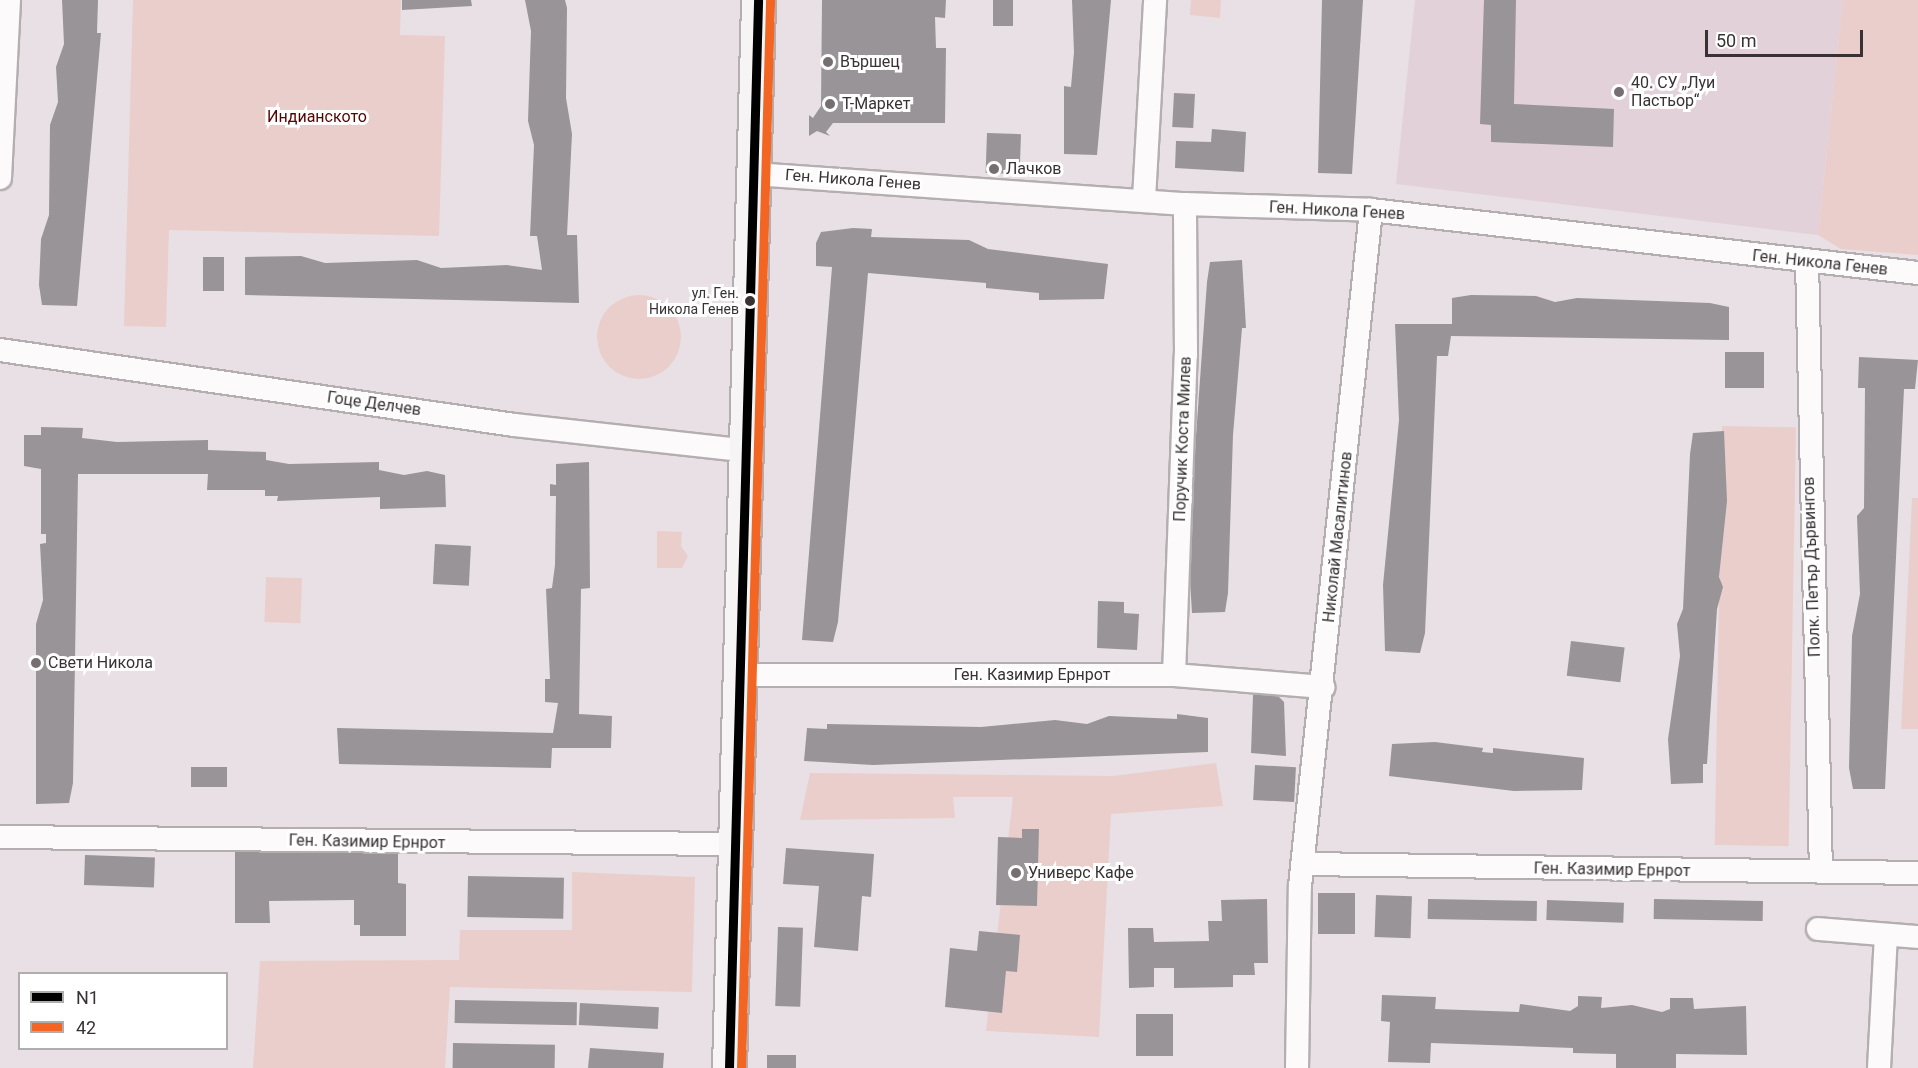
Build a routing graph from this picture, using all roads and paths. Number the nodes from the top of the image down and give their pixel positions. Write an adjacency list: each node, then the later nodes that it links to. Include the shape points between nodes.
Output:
1 (9, 0): 5 (street)
2 (758, 0): 4 (street)
3 (1155, 0): 6 (street)
4 (754, 174): 6 (street, Ген. Никола Генев); 12 (street)
5 (0, 178)
6 (1144, 199): 7 (street, Ген. Никола Генев)
7 (1185, 204): 8 (street, Ген. Никола Генев); 14 (street, Поручик Коста Милев, via 1186,355)
8 (1371, 210): 9 (street, Ген. Никола Генев); 15 (street, Николай Масалитинов)
9 (1807, 261): 10 (street, Ген. Никола Генев); 19 (street, Полк. Петър Дървингов)
10 (1918, 273)
11 (0, 350): 12 (street, Гоце Делчев, via 514,425)
12 (749, 451): 13 (street)
13 (739, 675): 14 (street, Ген. Казимир Ернрот); 17 (street)
14 (1174, 675): 15 (street, Ген. Казимир Ернрот)
15 (1324, 687): 18 (street, Николай Масалитинов)
16 (0, 837): 17 (street, Ген. Казимир Ернрот)
17 (734, 844): 24 (street)
18 (1305, 864): 19 (street, Ген. Казимир Ернрот); 25 (street, Николай Масалитинов, via 1300,886)
19 (1821, 872): 20 (street, Ген. Казимир Ернрот)
20 (1918, 873)
21 (1818, 929): 22 (street)
22 (1886, 935): 23 (street); 26 (street)
23 (1918, 937)
24 (729, 1068)
25 (1297, 1068)
26 (1879, 1068)

